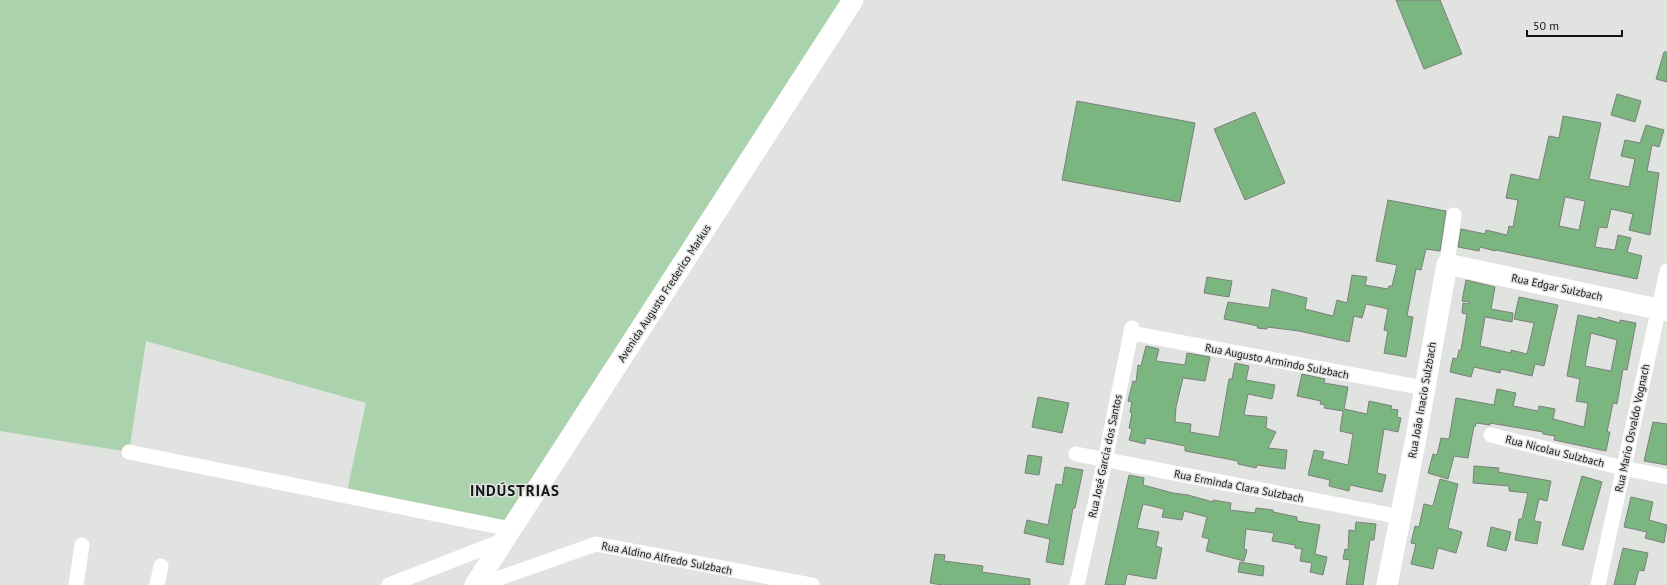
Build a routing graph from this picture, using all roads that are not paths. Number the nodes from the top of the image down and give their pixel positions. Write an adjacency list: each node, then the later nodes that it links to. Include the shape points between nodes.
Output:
1 (853, 0): 15 (street, Avenida Augusto Frederico Markus)
2 (1454, 215): 3 (street, Rua João Inacio Sulzbach)
3 (1447, 264): 5 (street, Rua Edgar Sulzbach); 7 (street, Rua João Inacio Sulzbach)
4 (1667, 271): 5 (street, Rua Mario Osvaldo Vognach)
5 (1662, 310): 12 (street, Rua Mario Osvaldo Vognach)
6 (1131, 330): 7 (street, Rua Augusto Armindo Sulzbach); 11 (street, Rua José Garcia dos Santos)
7 (1424, 388): 14 (street, Rua João Inacio Sulzbach)
8 (1491, 435): 12 (street, Rua Nicolau Sulzbach)
9 (129, 452): 15 (street)
10 (1076, 454): 11 (street, Rua Erminda Clara Sulzbach)
11 (1105, 460): 14 (street, Rua Erminda Clara Sulzbach); 25 (street, Rua José Garcia dos Santos)
12 (1623, 468): 13 (street, Rua Nicolau Sulzbach); 27 (street, Rua Mario Osvaldo Vognach)
13 (1667, 477)
14 (1401, 517): 26 (street, Rua João Inacio Sulzbach)
15 (506, 535): 21 (street); 22 (street, Avenida Augusto Frederico Markus)
16 (82, 545): 19 (street)
17 (161, 566): 20 (street)
18 (774, 582): 23 (street, Rua Aldino Alfredo Sulzbach, via 596,544); 24 (street, Rua Aldino Alfredo Sulzbach)
19 (76, 585)
20 (157, 585)
21 (389, 585)
22 (474, 585)
23 (480, 585)
24 (812, 585)
25 (1077, 585)
26 (1387, 585)
27 (1598, 585)

